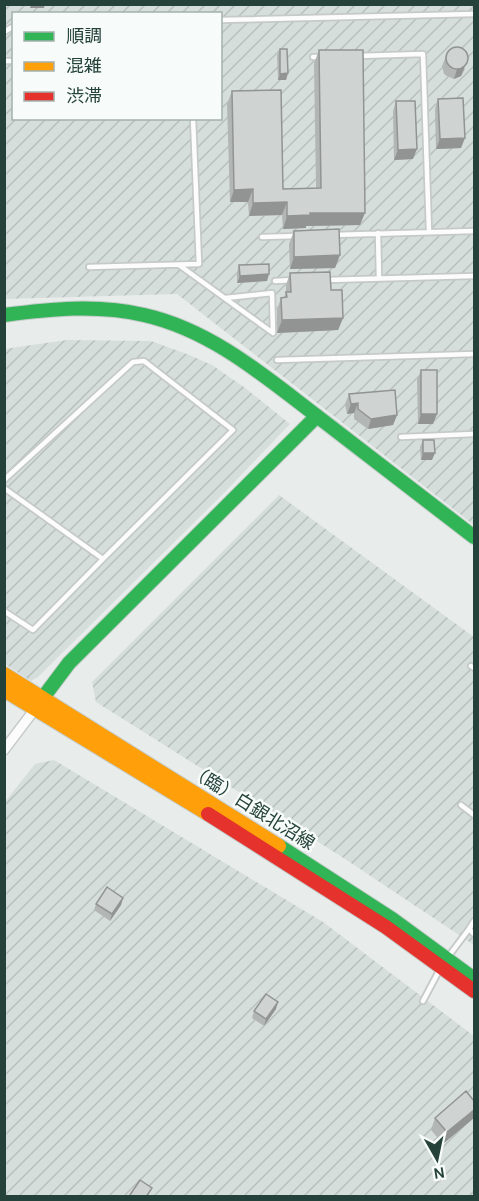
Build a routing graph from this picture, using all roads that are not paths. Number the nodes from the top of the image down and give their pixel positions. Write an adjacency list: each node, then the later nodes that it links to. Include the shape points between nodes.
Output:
1 (474, 14): 2 (lane)
2 (222, 20)
3 (357, 56): 8 (lane, via 423,54)
4 (313, 57): 5 (lane)
5 (324, 57)
6 (192, 120): 13 (lane, via 199,264)
7 (474, 231): 8 (lane)
8 (429, 232): 9 (lane)
9 (378, 233): 11 (lane); 16 (lane)
10 (309, 235): 12 (lane)
11 (332, 235)
12 (262, 237)
13 (179, 265): 14 (lane); 20 (lane)
14 (89, 267)
15 (474, 276): 16 (lane)
16 (379, 278): 18 (lane)
17 (298, 280): 19 (lane)
18 (321, 280)
19 (275, 281)
20 (225, 298): 20 (lane, via 244,312 273,333 272,293)
21 (4, 315): 24 (street, via 88,308 127,311 165,320 207,338 246,362)
22 (474, 354): 23 (lane)
23 (278, 360)
24 (317, 416): 29 (street); 34 (street, via 69,663)
25 (474, 434): 26 (lane)
26 (401, 437)
27 (4, 480): 30 (lane, via 133,362 144,361 233,430)
28 (4, 488): 30 (lane)
29 (474, 537)
30 (103, 559): 31 (lane, via 33,630)
31 (4, 611)
32 (4, 674): 34 (street, （臨）白銀北沼線)
33 (4, 690): 35 (street, （臨）白銀北沼線)
34 (44, 698): 35 (street); 42 (street, （臨）白銀北沼線, via 393,919)
35 (35, 709): 36 (street); 42 (street, （臨）白銀北沼線)
36 (4, 750)
37 (460, 805): 38 (lane)
38 (474, 815)
39 (474, 921): 40 (lane)
40 (469, 929): 41 (lane); 42 (lane)
41 (474, 934)
42 (444, 963): 43 (street, （臨）白銀北沼線); 44 (street, （臨）白銀北沼線); 45 (lane)
43 (474, 979)
44 (474, 991)
45 (423, 1001)

